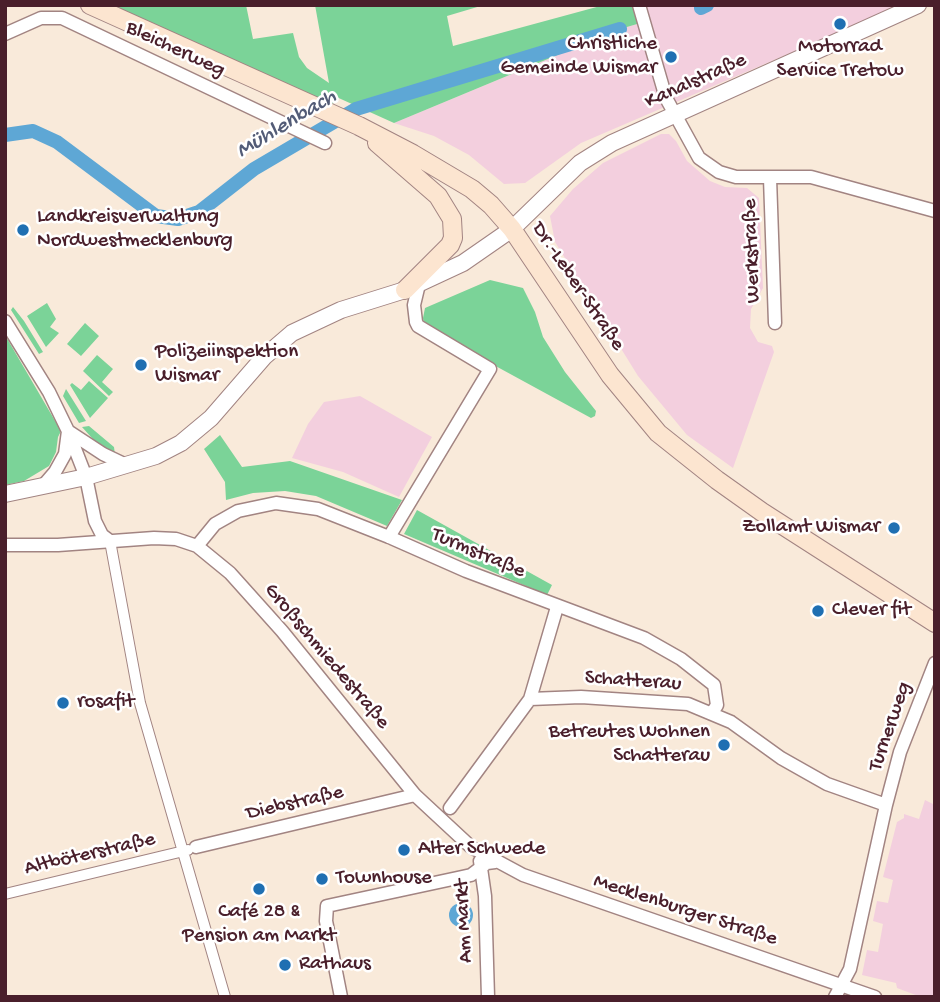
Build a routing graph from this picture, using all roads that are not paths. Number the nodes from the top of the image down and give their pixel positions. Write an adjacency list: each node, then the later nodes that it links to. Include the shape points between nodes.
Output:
1 (90, 5): 6 (main road)
2 (639, 5): 5 (street)
3 (918, 5): 5 (street, Kanalstraße)
4 (5, 34): 7 (street, Bleicherweg, via 41,18 62,18)
5 (674, 114): 8 (street, via 699,158 719,172); 10 (street, Kanalstraße, via 580,163)
6 (359, 126): 10 (main road, via 472,188); 11 (main road, via 439,196 452,219 450,245)
7 (325, 143)
8 (770, 177): 9 (street, via 811,177); 13 (street, Werkstraße)
9 (935, 211)
10 (512, 229): 11 (street, Dr.-Leber-Straße, via 463,263); 24 (main road, Dr.-Leber-Straße, via 610,375 658,433 762,512)
11 (412, 287): 15 (street, Dr.-Leber-Straße, via 341,310 292,333 264,356 198,430 156,456); 19 (street, via 418,326 490,369)
12 (5, 321): 14 (street)
13 (775, 323)
14 (68, 431): 15 (street); 16 (street); 17 (street, via 65,454)
15 (126, 465): 16 (street, Dr.-Leber-Straße)
16 (86, 477): 17 (street, Dr.-Leber-Straße); 20 (street, via 95,521)
17 (43, 486): 18 (street, Dr.-Leber-Straße)
18 (5, 494)
19 (389, 537): 22 (street, Turmstraße, via 318,509 276,503 225,518); 23 (street, Turmstraße)
20 (110, 541): 21 (street, Großschmiedestraße); 22 (street, Großschmiedestraße, via 176,539); 32 (street, via 161,781)
21 (5, 545)
22 (197, 546): 28 (street, Großschmiedestraße, via 230,573 282,631)
23 (557, 607): 26 (street); 27 (street, Turmstraße, via 644,638 681,659 714,685 717,705)
24 (935, 623)
25 (935, 663): 29 (street, Turnerweg, via 900,752)
26 (530, 699): 27 (street, Schatterau, via 625,699 688,704); 30 (street)
27 (712, 713): 29 (street, Schatterau, via 827,784)
28 (415, 795): 31 (street, Großschmiedestraße); 32 (street, Diebstraße)
29 (886, 806): 37 (street, Turnerweg, via 850,969)
30 (450, 808)
31 (471, 847): 33 (street, Am Markt)
32 (190, 850): 35 (street, Altböterstraße); 38 (street)
33 (487, 862): 34 (street); 36 (street, Am Markt); 37 (street, Mecklenburger Straße)
34 (462, 877): 36 (street, via 479,883); 39 (street, Am Markt, via 327,906)
35 (5, 894)
36 (485, 896): 40 (street, Am Markt)
37 (841, 984): 41 (street, Turnerweg); 42 (street, Mecklenburger Straße)
38 (225, 997)
39 (341, 997)
40 (488, 997)
41 (835, 997)
42 (875, 997)

